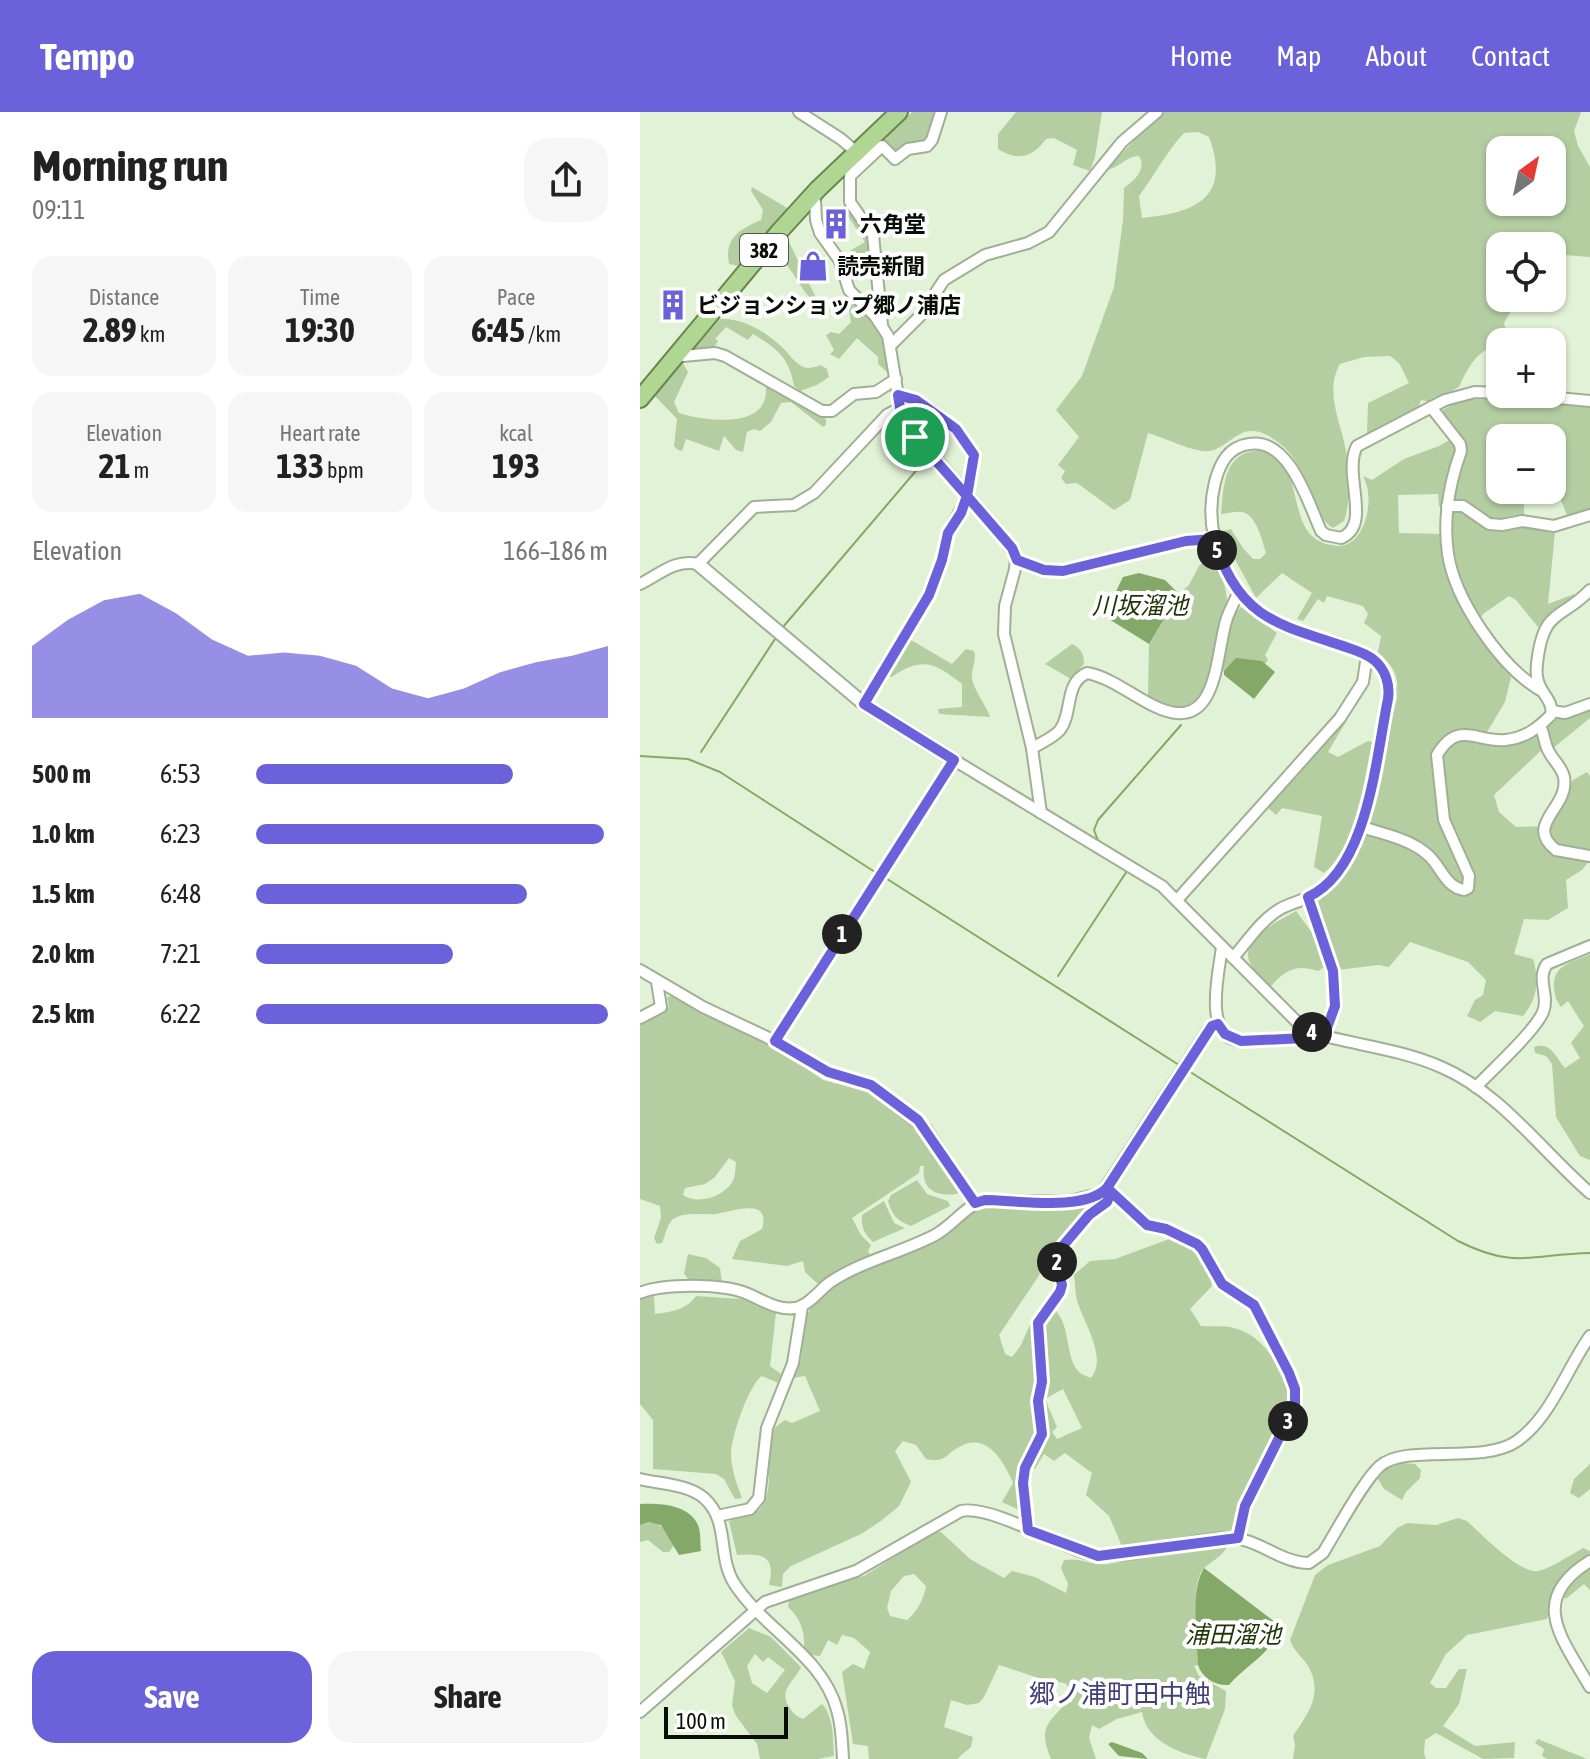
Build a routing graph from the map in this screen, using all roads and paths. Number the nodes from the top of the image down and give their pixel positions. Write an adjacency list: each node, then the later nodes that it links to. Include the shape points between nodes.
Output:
1 (799, 112): 5 (street)
2 (899, 112): 5 (highway, 382)
3 (941, 112): 7 (street, via 927,146 908,149 895,159 882,146 850,176 850,202 873,235)
4 (1157, 112): 8 (street, via 1122,142 1049,232 985,255 944,280 921,315)
5 (856, 152): 6 (highway, 382)
6 (812, 196): 7 (street, via 820,233 840,261 849,290); 9 (highway, 382)
7 (882, 325): 8 (street)
8 (891, 345): 10 (street)
9 (678, 353): 10 (street, via 725,356 822,411); 13 (highway, 382)
10 (896, 379): 12 (street)
11 (1486, 393): 16 (street, via 1461,394)
12 (898, 395): 17 (street); 18 (street, via 916,400 964,438 974,455)
13 (640, 399)
14 (1566, 399): 15 (street)
15 (1590, 401)
16 (1431, 407): 19 (street, via 1461,451); 21 (street, via 1357,446 1352,458 1357,515 1348,535 1334,537 1321,531 1285,457 1276,449 1255,443 1236,448 1220,465 1212,507)
17 (900, 408): 18 (street, via 915,437); 23 (street, via 887,415 814,493 794,505 754,507)
18 (967, 496): 22 (street); 29 (street, via 948,533 929,595)
19 (1447, 506): 20 (street, via 1463,506 1496,525 1522,521 1554,526); 28 (street, via 1448,556 1466,604 1493,648)
20 (1590, 515)
21 (1214, 539): 22 (street, via 1063,571); 26 (street)
22 (1017, 560): 33 (street, via 1004,634)
23 (698, 564): 24 (street, via 684,561); 29 (street)
24 (640, 584)
25 (1590, 590): 28 (street, via 1550,619 1544,630 1536,673)
26 (1239, 592): 27 (street, via 1282,626); 33 (street, via 1226,621 1211,689 1199,706 1170,713 1087,673 1072,687 1060,730)
27 (1367, 655): 36 (street, via 1381,668 1390,690); 39 (street, via 1363,682 1340,718)
28 (1542, 691): 31 (street)
29 (864, 704): 34 (street)
30 (1590, 704): 31 (street, via 1565,713)
31 (1552, 711): 32 (street)
32 (1540, 726): 36 (street, via 1510,740 1460,734 1437,755 1444,820 1469,876 1468,888 1449,884 1426,853 1407,842); 37 (street, via 1564,775 1561,799 1543,833 1556,850)
33 (1032, 748): 35 (street)
34 (954, 760): 35 (street); 49 (street)
35 (1041, 813): 39 (street)
36 (1362, 827): 38 (street, via 1332,880)
37 (1590, 856)
38 (1308, 897): 42 (street, via 1268,918); 48 (street, via 1333,971 1335,1006)
39 (1177, 900): 41 (street)
40 (1590, 946): 50 (street, via 1547,964 1541,1016)
41 (1222, 947): 42 (street); 46 (street)
42 (1233, 958): 47 (street, via 1283,1011)
43 (640, 970): 44 (street)
44 (657, 982): 45 (street, via 661,1007); 49 (street)
45 (640, 1018)
46 (1218, 1024): 47 (street, via 1241,1041 1305,1038); 51 (street, via 1183,1067)
47 (1311, 1032): 48 (street)
48 (1324, 1036): 50 (street, via 1425,1061)
49 (775, 1041): 53 (street, via 828,1072 871,1085 918,1120)
50 (1476, 1087): 52 (street)
51 (1109, 1190): 53 (street, via 1066,1202); 61 (street, via 1107,1202 1062,1247 1057,1263 1060,1292 1038,1323 1042,1434 1025,1468); 62 (street, via 1147,1225 1202,1249 1222,1284 1254,1305 1295,1389 1295,1406 1245,1506)
52 (1590, 1193)
53 (975, 1203): 55 (street, via 934,1235 829,1283)
54 (640, 1293): 55 (street, via 670,1287 726,1289 776,1307)
55 (802, 1307): 60 (street, via 793,1363 767,1428 759,1498 750,1509)
56 (1590, 1336): 62 (street, via 1543,1414 1517,1441 1490,1452 1399,1457 1385,1463 1316,1561 1293,1561)
57 (640, 1479): 58 (street)
58 (652, 1482): 59 (street); 60 (street, via 700,1495)
59 (640, 1492)
60 (717, 1516): 64 (street, via 730,1574)
61 (1028, 1530): 62 (street, via 1098,1556); 64 (street, via 975,1510 961,1511 856,1571)
62 (1238, 1538)
63 (1590, 1561): 65 (street, via 1564,1583 1553,1613)
64 (756, 1609): 66 (street); 67 (street, via 827,1687 837,1708)
65 (1590, 1687)
66 (640, 1712)
67 (843, 1759)

